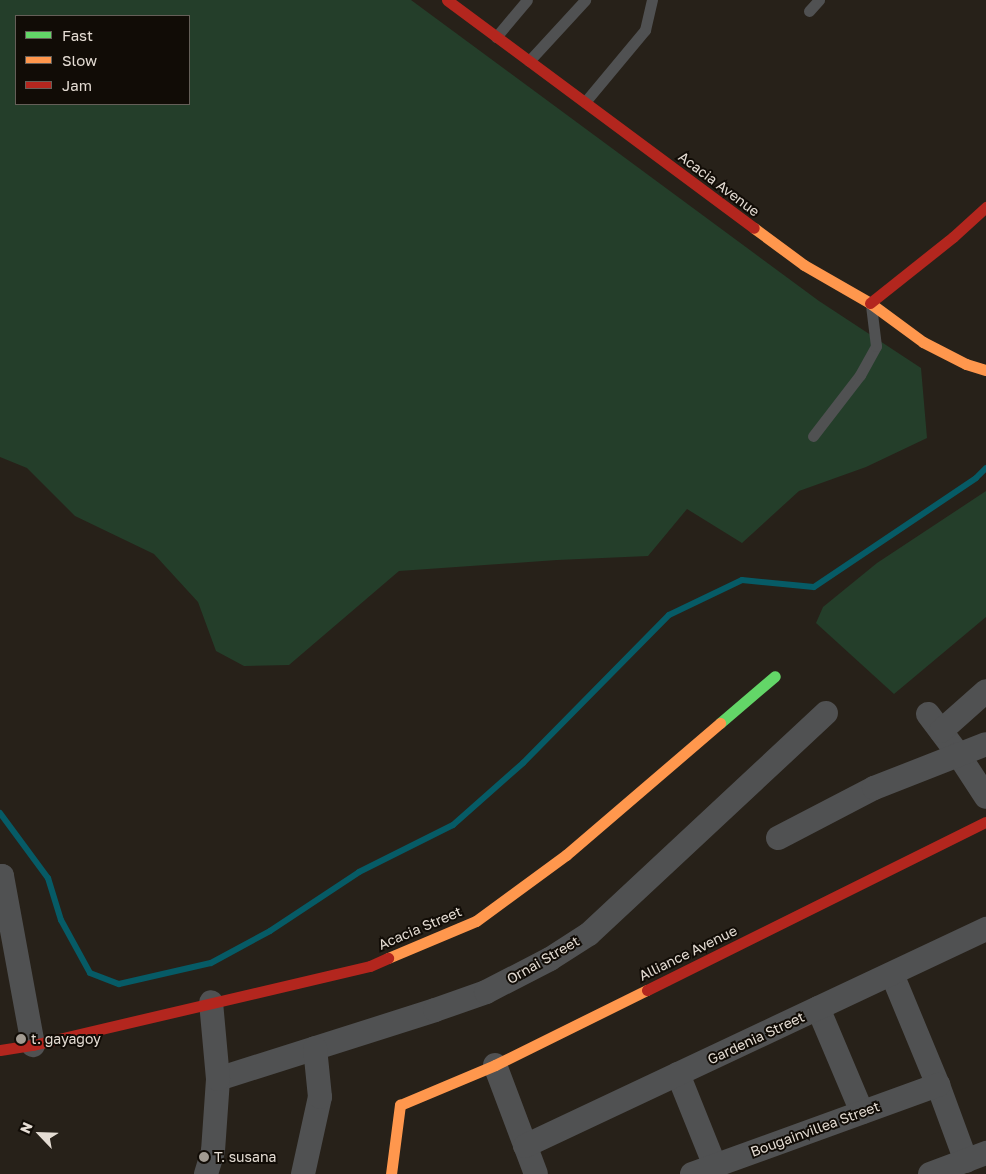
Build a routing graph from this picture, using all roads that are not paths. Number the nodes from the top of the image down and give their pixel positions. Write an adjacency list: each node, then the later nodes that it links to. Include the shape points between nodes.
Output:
1 (447, 0): 7 (street, Acacia Avenue)
2 (527, 0): 7 (lane)
3 (585, 0): 8 (lane)
4 (652, 0): 9 (lane, via 645,30)
5 (819, 0): 6 (lane)
6 (809, 11)
7 (496, 37): 8 (street, Acacia Avenue)
8 (529, 61): 9 (street, Acacia Avenue)
9 (585, 102): 11 (street, Acacia Avenue, via 804,265)
10 (986, 207): 11 (street, via 953,238)
11 (870, 303): 12 (street, Acacia Avenue, via 923,342 966,364); 13 (lane, via 876,346 860,375)
12 (986, 370)
13 (813, 436)
14 (775, 676): 25 (street, Acacia Street, via 566,855 476,921 370,966)
15 (986, 692): 18 (street, via 935,722)
16 (826, 713): 28 (street, Ornai Street, via 589,934 550,959 486,992)
17 (986, 744): 18 (street)
18 (958, 754): 19 (street); 21 (street, via 874,788)
19 (986, 797)
20 (986, 822): 30 (street, Alliance Avenue)
21 (778, 838)
22 (0, 876): 27 (street)
23 (986, 929): 24 (street, Gardenia Street)
24 (892, 974): 26 (street, Gardenia Street); 33 (street)
25 (211, 1002): 27 (street, Acacia Street); 32 (street)
26 (818, 1008): 31 (street, Gardenia Street); 34 (street)
27 (33, 1045): 29 (street, Acacia Street)
28 (315, 1048): 32 (street, Ornai Street); 39 (street, via 320,1098)
29 (0, 1050)
30 (495, 1065): 35 (street); 40 (street, Alliance Avenue, via 400,1105)
31 (678, 1074): 35 (street, Gardenia Street); 37 (street)
32 (218, 1079): 38 (street, via 213,1151)
33 (938, 1085): 34 (street, Bougainvillea Street); 36 (street)
34 (862, 1112): 37 (street, Bougainvillea Street)
35 (526, 1146): 41 (street)
36 (976, 1157): 43 (street)
37 (715, 1166): 42 (street, Bougainvillea Street)
38 (206, 1174)
39 (303, 1174)
40 (391, 1174)
41 (536, 1174)
42 (692, 1174)
43 (930, 1174)

